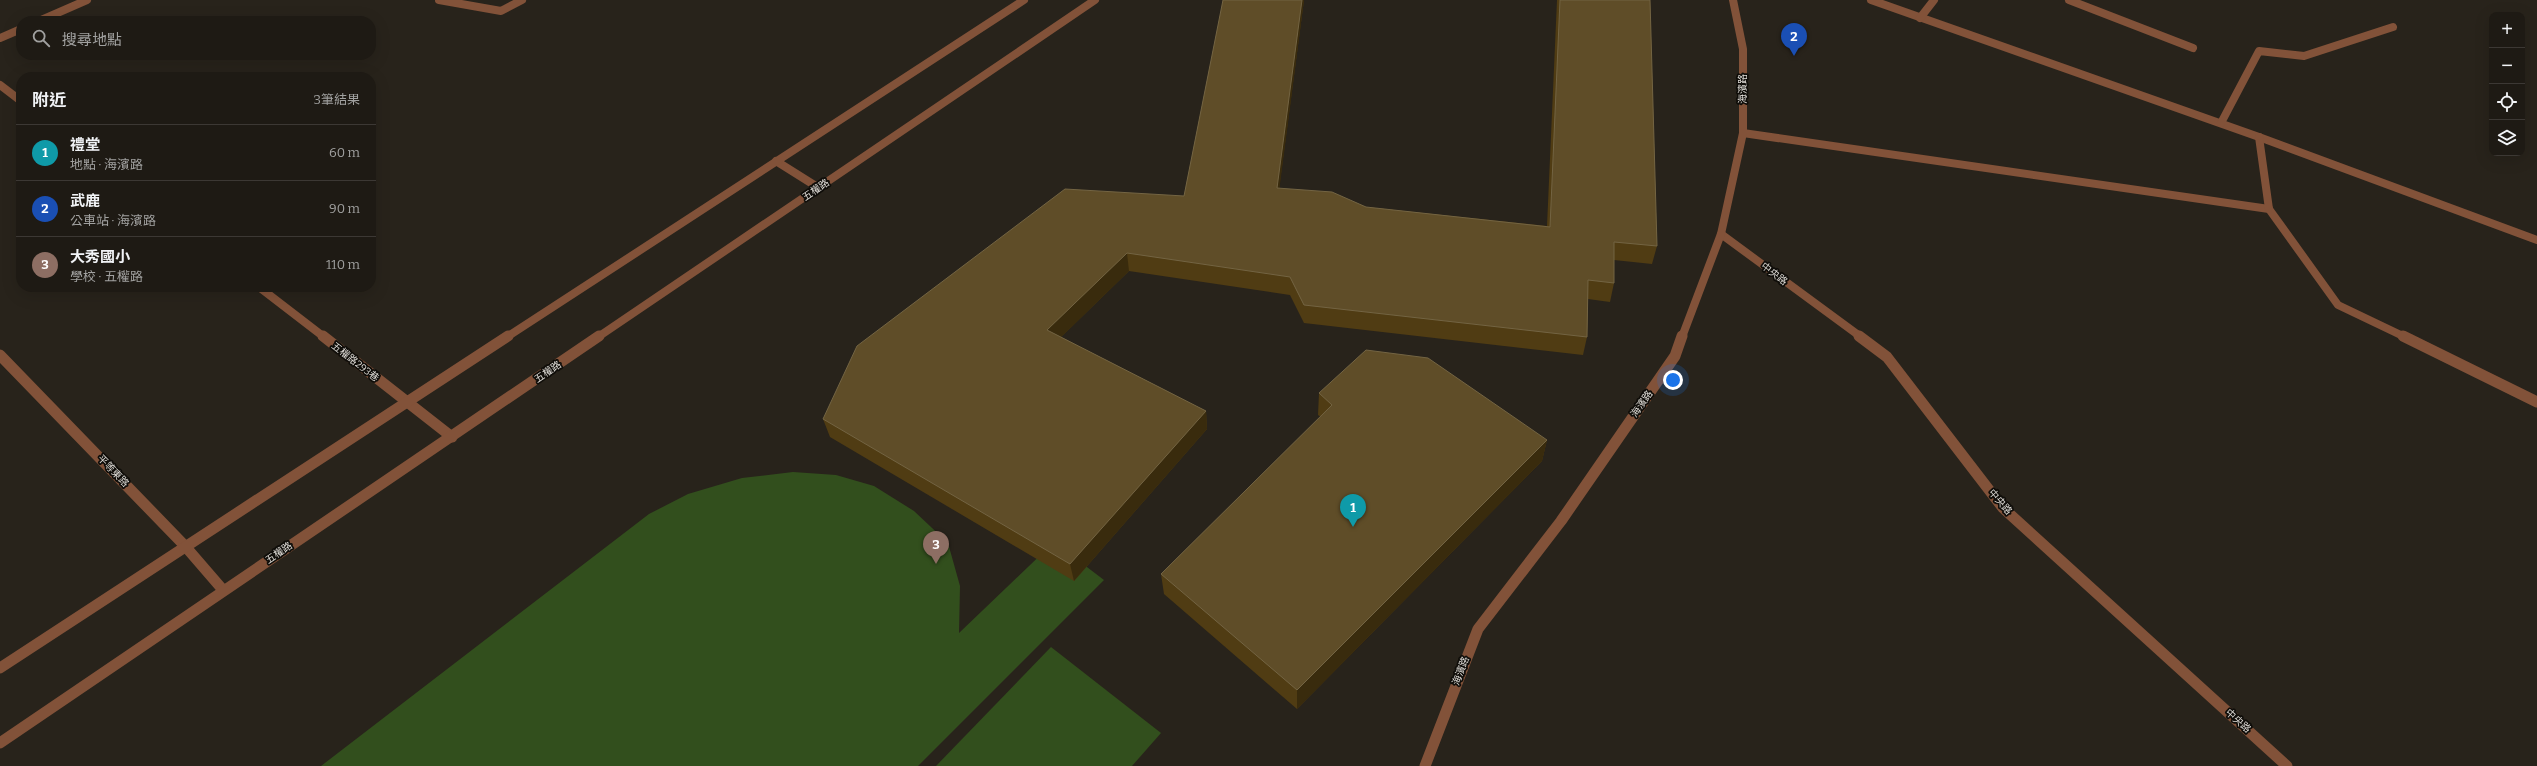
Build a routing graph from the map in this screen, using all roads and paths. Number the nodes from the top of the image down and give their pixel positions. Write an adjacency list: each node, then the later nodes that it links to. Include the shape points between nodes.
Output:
1 (87, 0): 10 (street)
2 (439, 0): 3 (street, via 501,11)
3 (522, 0)
4 (1024, 0): 21 (street)
5 (1095, 0): 22 (street, 五權路)
6 (1733, 0): 19 (street, 海濱路, via 1743,49)
7 (1871, 0): 11 (street)
8 (1934, 0): 11 (street)
9 (2069, 0): 15 (street)
10 (50, 16)
11 (1920, 18): 18 (street)
12 (2393, 27): 18 (street, via 2304,56 2259,51)
13 (16, 31): 14 (street)
14 (0, 38)
15 (2193, 48)
16 (0, 85): 17 (street)
17 (16, 97)
18 (2222, 123): 20 (street)
19 (1743, 133): 23 (street); 24 (street, 海濱路)
20 (2259, 137): 23 (street); 25 (street)
21 (776, 162): 22 (street); 28 (street)
22 (819, 188): 30 (street, 五權路)
23 (2269, 209): 29 (street, via 2338,305)
24 (1721, 234): 35 (street, 海濱路, via 1675,356 1561,521 1478,629); 36 (street, 中央路, via 1887,357 2003,508)
25 (2537, 240)
26 (265, 292): 28 (street, 五權路293巷)
27 (0, 355): 31 (street, 平等東路)
28 (407, 402): 30 (street, 五權路293巷); 31 (street)
29 (2537, 402)
30 (452, 437): 32 (street, 五權路)
31 (185, 546): 32 (street, 平等東路); 33 (street)
32 (223, 590): 34 (street, 五權路)
33 (0, 668)
34 (0, 743)
35 (1425, 766)
36 (2287, 766)

